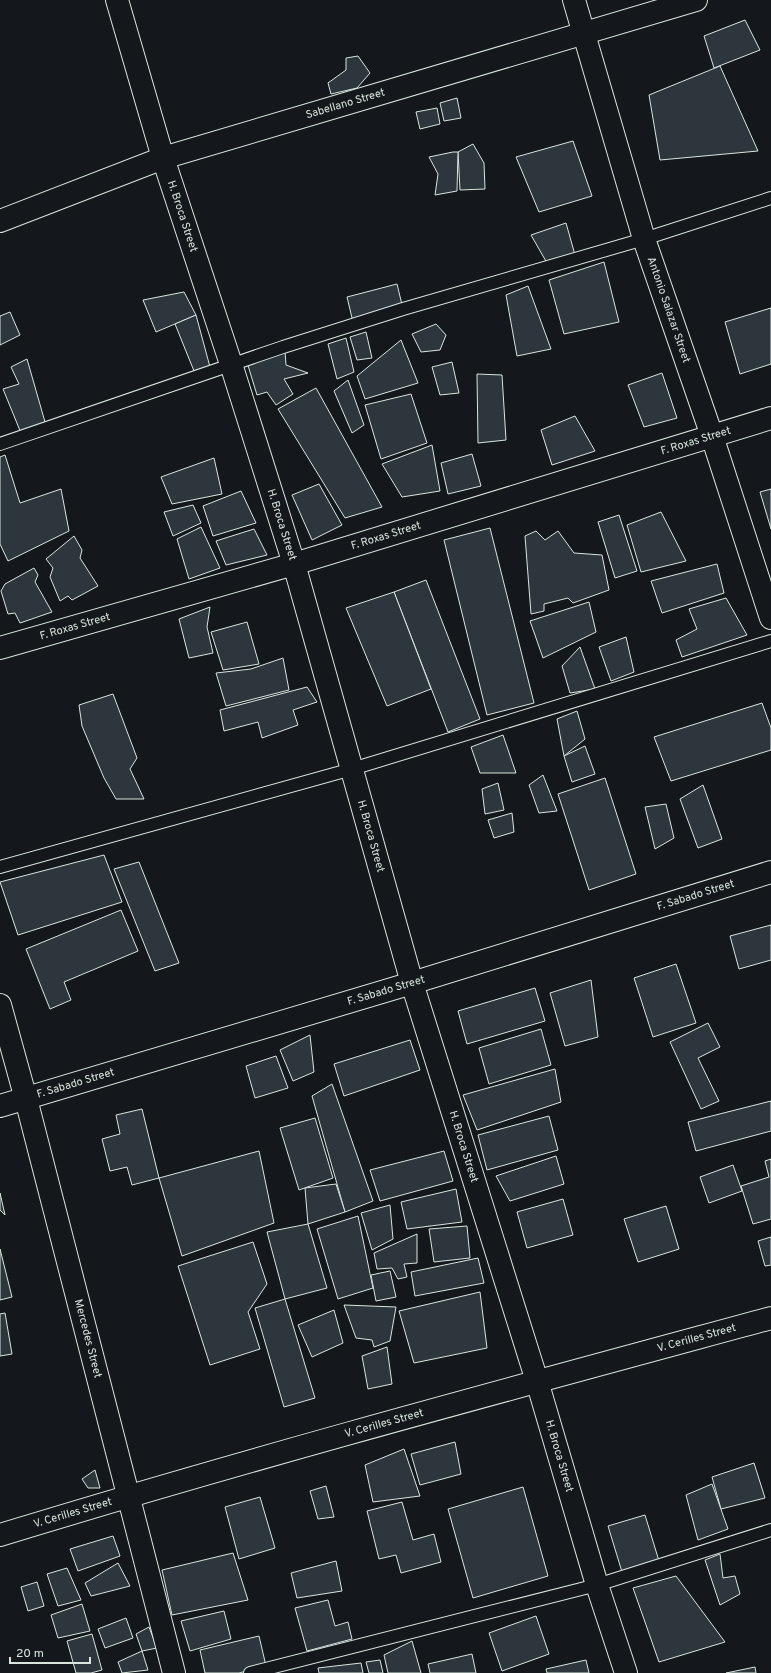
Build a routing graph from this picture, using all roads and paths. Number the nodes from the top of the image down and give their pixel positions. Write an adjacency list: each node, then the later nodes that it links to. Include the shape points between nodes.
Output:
1 (116, 0): 5 (street, H. Broca Street)
2 (574, 0): 4 (street, Antonio Salazar Street)
3 (696, 0): 4 (street, Sabellano Street)
4 (584, 33): 5 (street, Sabellano Street); 8 (street, Antonio Salazar Street)
5 (163, 158): 7 (street, Sabellano Street); 9 (street, H. Broca Street)
6 (771, 198): 8 (lane)
7 (0, 221)
8 (644, 239): 9 (lane, via 403,309); 11 (street, Antonio Salazar Street)
9 (231, 364): 12 (lane); 13 (street, H. Broca Street)
10 (771, 418): 11 (street, F. Roxas Street)
11 (712, 436): 13 (street, F. Roxas Street); 14 (street, Antonio Salazar Street)
12 (0, 444)
13 (294, 564): 16 (street, F. Roxas Street); 17 (street, H. Broca Street)
14 (771, 618)
15 (771, 641): 17 (lane)
16 (0, 648)
17 (352, 769): 18 (lane); 20 (street, H. Broca Street)
18 (0, 867)
19 (771, 872): 20 (street, F. Sabado Street)
20 (412, 983): 22 (street, F. Sabado Street); 25 (street, H. Broca Street)
21 (0, 1005): 22 (street, Mercedes Street)
22 (26, 1099): 23 (street, F. Sabado Street); 26 (street, Mercedes Street)
23 (0, 1106)
24 (771, 1318): 25 (street, V. Cerilles Street)
25 (537, 1381): 26 (street, V. Cerilles Street); 29 (street, H. Broca Street)
26 (130, 1495): 28 (street, V. Cerilles Street); 30 (street, Mercedes Street)
27 (771, 1530): 29 (lane)
28 (0, 1535)
29 (597, 1585): 31 (lane); 32 (street, H. Broca Street)
30 (174, 1673)
31 (250, 1673)
32 (626, 1673)

